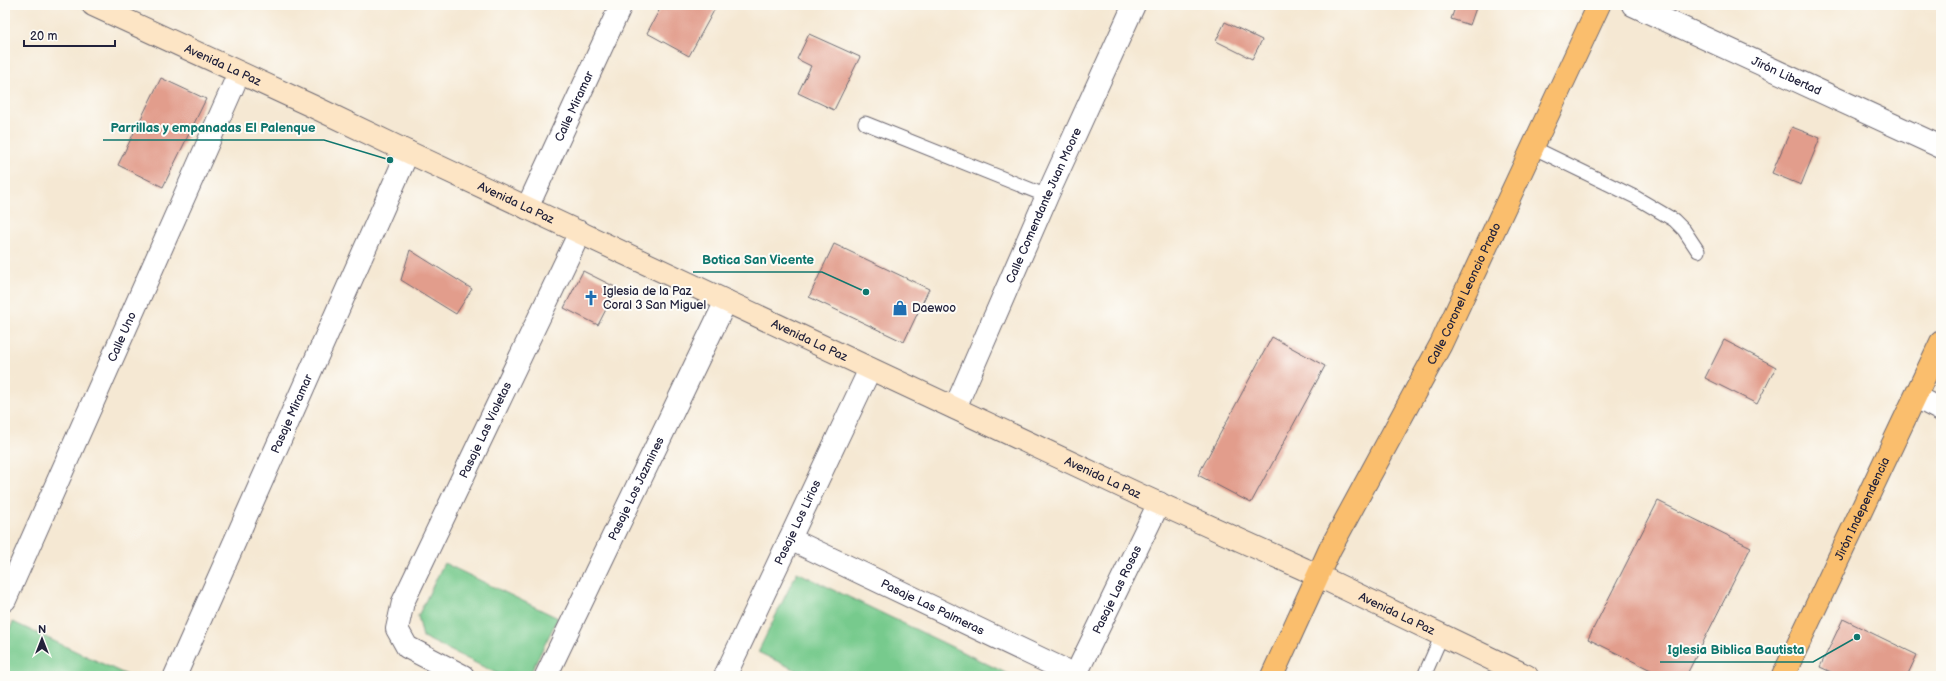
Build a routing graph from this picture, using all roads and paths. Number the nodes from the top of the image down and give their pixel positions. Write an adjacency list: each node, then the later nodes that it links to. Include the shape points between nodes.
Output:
1 (93, 5): 6 (main road, Avenida La Paz)
2 (621, 5): 12 (street, Calle Miramar)
3 (1134, 5): 11 (street, Calle Comendante Juan Moore)
4 (1599, 5): 8 (main road, Calle Coronel Leoncio Prado)
5 (1632, 5): 9 (street, Jirón Libertad)
6 (239, 73): 10 (main road, Avenida La Paz); 24 (street, Calle Uno)
7 (866, 123): 11 (lane)
8 (1532, 147): 14 (lane, via 1635,197 1674,220); 23 (main road, Calle Coronel Leoncio Prado, via 1441,344)
9 (1941, 147)
10 (408, 152): 12 (main road, Avenida La Paz); 27 (street, Pasaje Miramar)
11 (1047, 196): 19 (street, Calle Comendante Juan Moore)
12 (527, 208): 13 (main road, Avenida La Paz)
13 (580, 232): 15 (main road, Avenida La Paz); 28 (street, Pasaje Las Violetas, via 403,602 398,629 407,646)
14 (1698, 251)
15 (726, 301): 17 (main road, Avenida La Paz); 29 (street, Pasaje Los Jazmines)
16 (1941, 342): 18 (main road, Jirón Independencia)
17 (870, 368): 19 (main road, Avenida La Paz); 22 (street, Pasaje Los Lirios)
18 (1916, 397): 20 (street); 34 (main road, Jirón Independencia)
19 (954, 408): 21 (main road, Avenida La Paz)
20 (1941, 410)
21 (1159, 503): 23 (main road, Avenida La Paz); 26 (street, Pasaje Las Rosas)
22 (790, 540): 26 (street, Pasaje Las Palmeras); 30 (street, Pasaje Los Lirios)
23 (1317, 576): 25 (main road, Avenida La Paz); 31 (main road, Calle Coronel Leoncio Prado)
24 (5, 600)
25 (1442, 636): 32 (lane); 33 (main road, Avenida La Paz)
26 (1075, 675)
27 (175, 676)
28 (463, 676)
29 (546, 676)
30 (726, 676)
31 (1272, 676)
32 (1424, 676)
33 (1527, 676)
34 (1783, 676)

